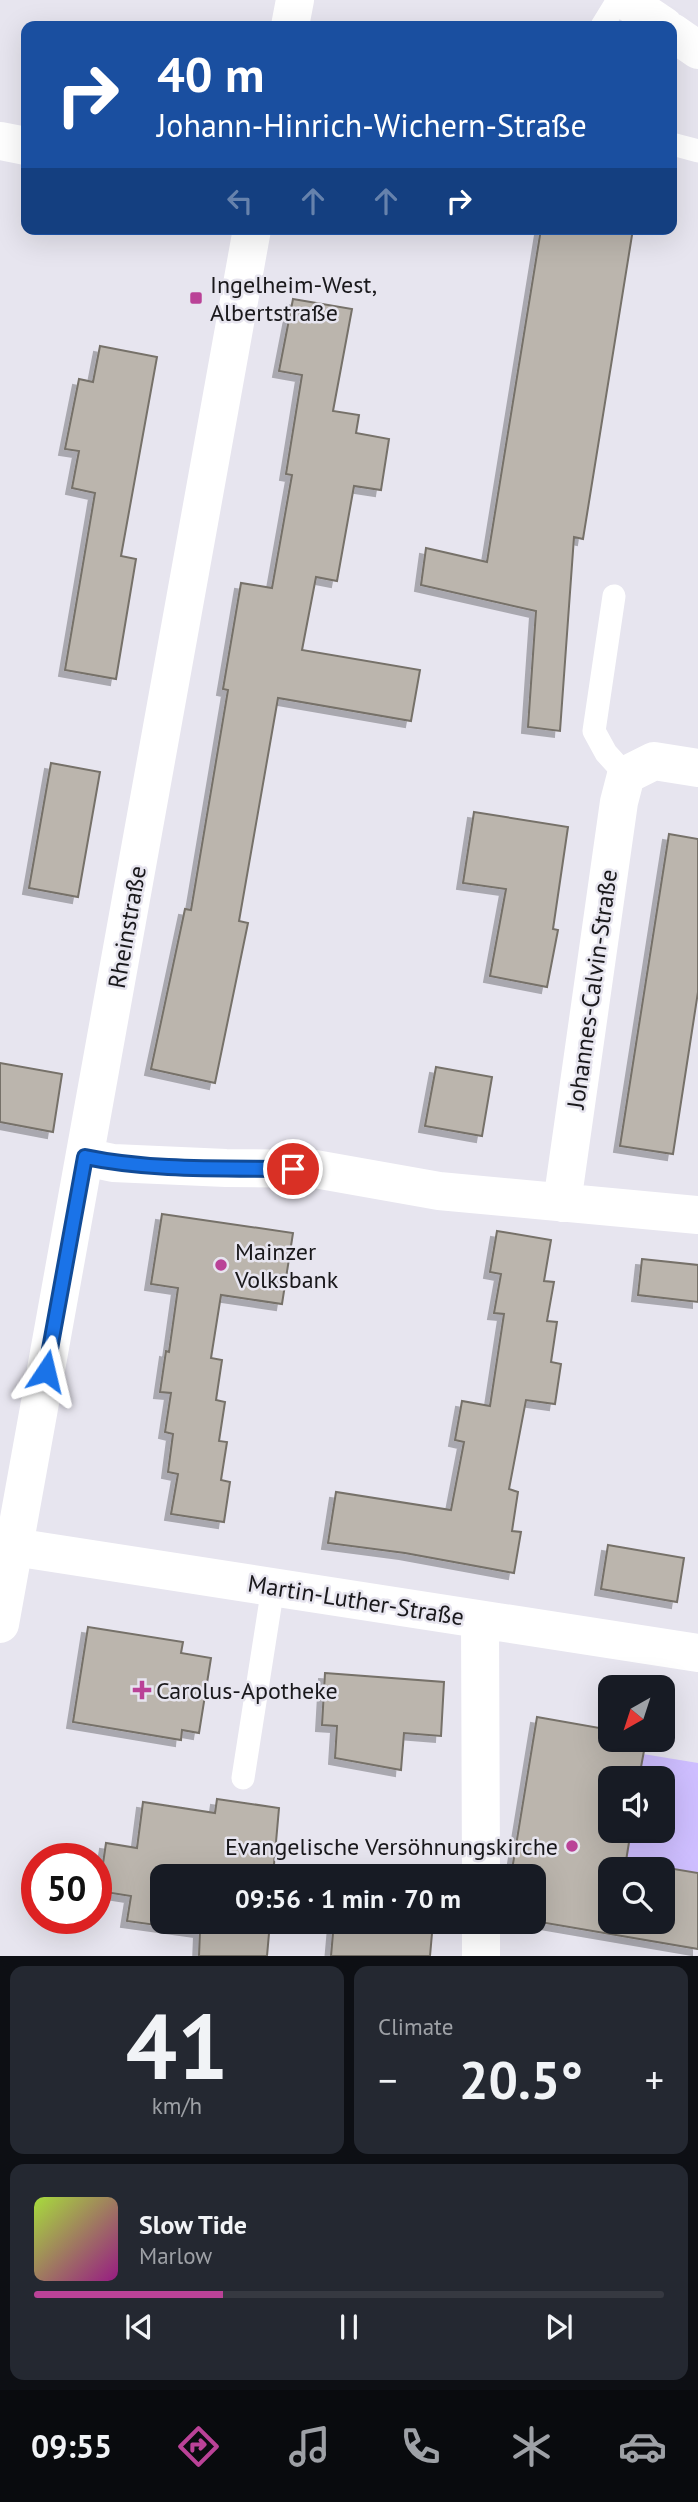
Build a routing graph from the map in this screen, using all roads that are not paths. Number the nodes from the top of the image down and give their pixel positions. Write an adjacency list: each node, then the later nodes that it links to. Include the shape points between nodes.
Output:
1 (295, 0): 4 (street)
2 (618, 0): 5 (lane)
3 (625, 0): 6 (street)
4 (291, 21)
5 (605, 21)
6 (656, 21)
7 (677, 35): 8 (street)
8 (698, 50)
9 (0, 141): 10 (street)
10 (21, 145)
11 (677, 145): 12 (lane)
12 (698, 151)
13 (251, 235): 17 (street, Rheinstraße)
14 (614, 596): 16 (lane, via 594,731)
15 (698, 768): 16 (street, via 653,761)
16 (626, 775): 18 (street, Johannes-Calvin-Straße)
17 (85, 1157): 18 (street, via 113,1163 315,1169 439,1191); 20 (street, Rheinstraße)
18 (562, 1203): 19 (street)
19 (698, 1215)
20 (14, 1547): 21 (street, Martin-Luther-Straße); 23 (street, Rheinstraße)
21 (273, 1587): 22 (street, Martin-Luther-Straße); 25 (lane)
22 (480, 1619): 24 (street, Martin-Luther-Straße); 26 (street)
23 (0, 1624)
24 (698, 1653)
25 (243, 1778)
26 (481, 1864)
27 (481, 1934): 28 (street)
28 (481, 1956)

